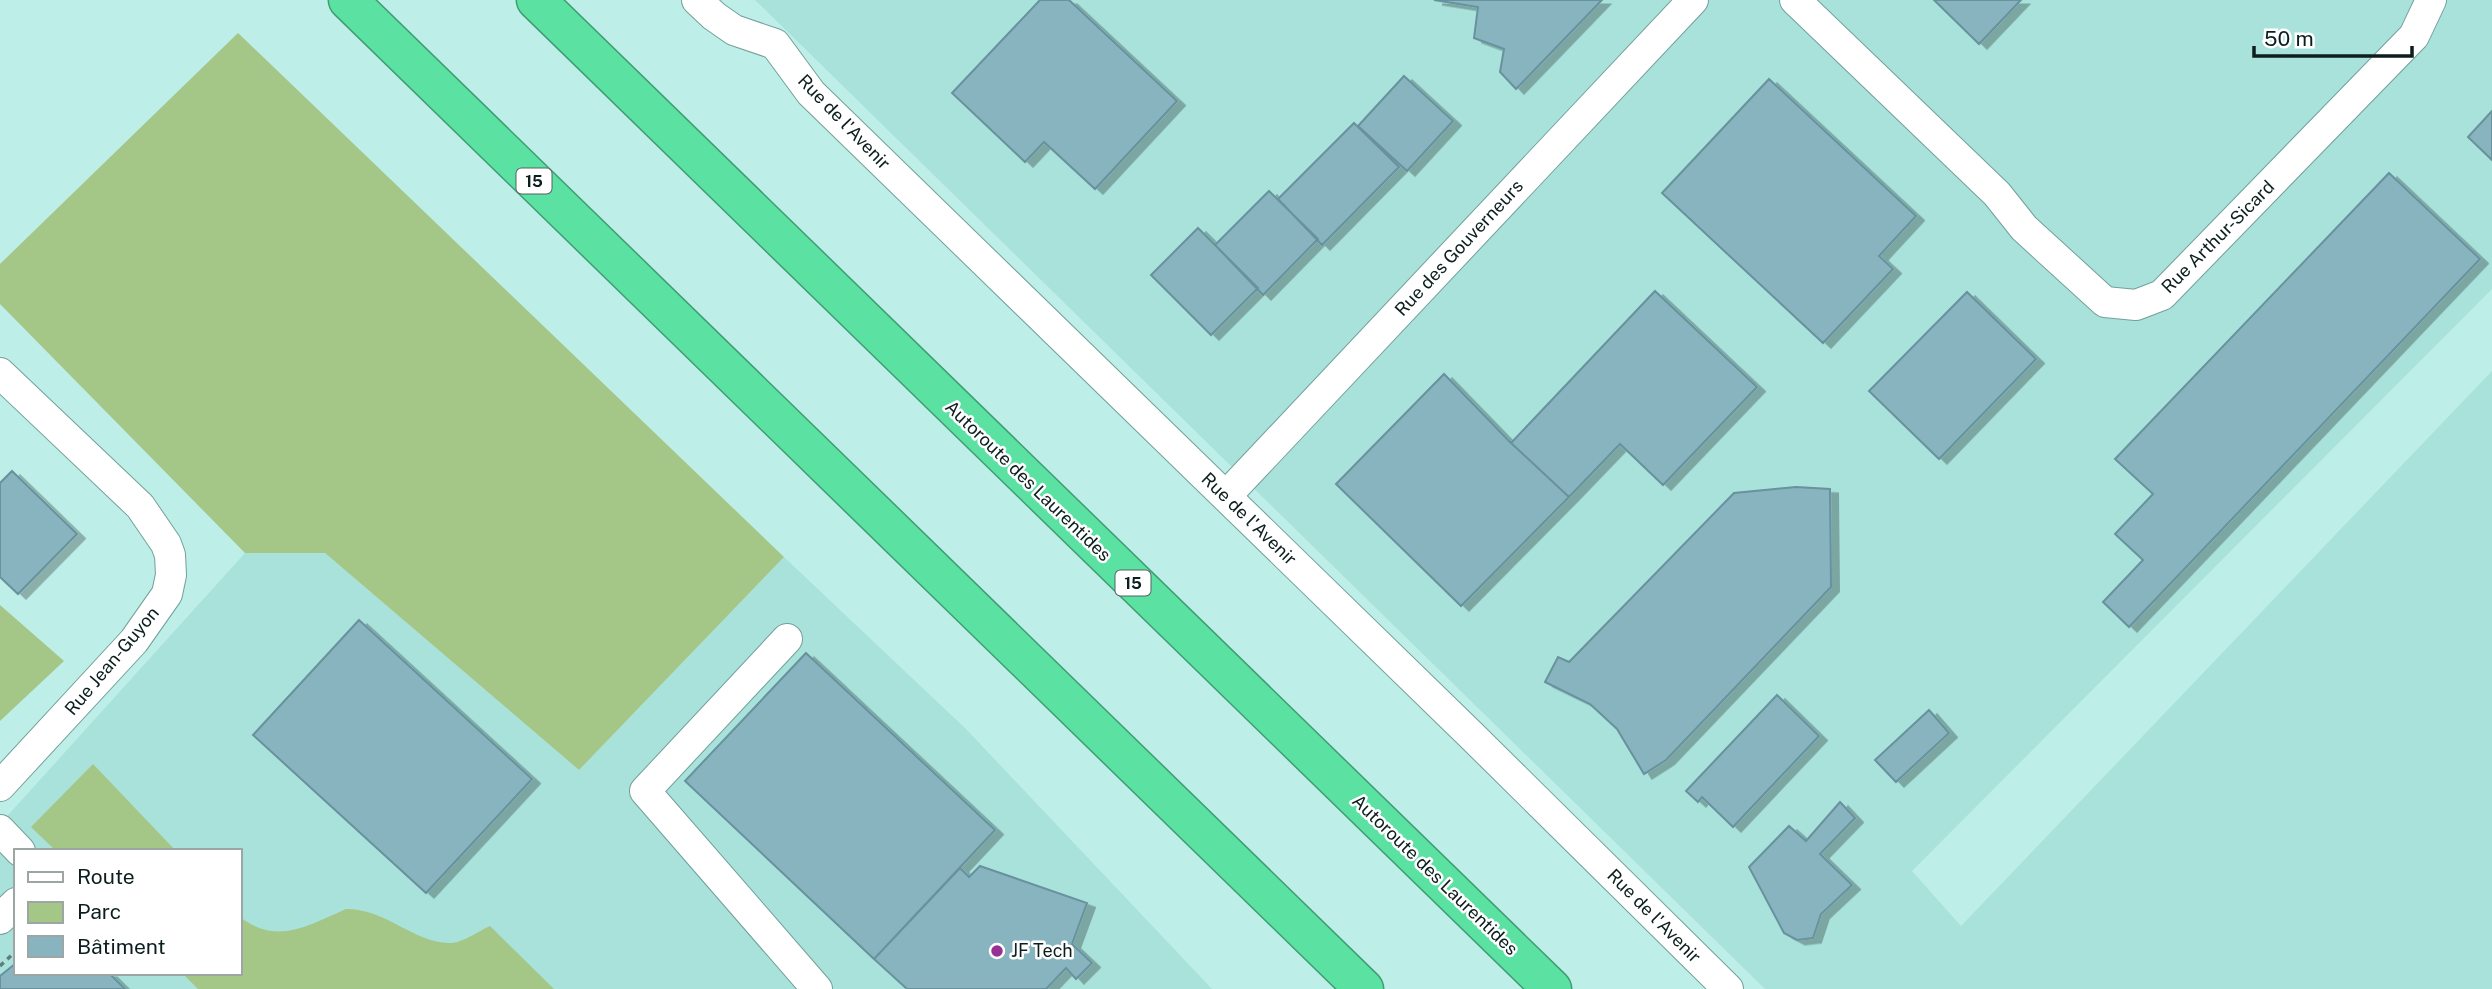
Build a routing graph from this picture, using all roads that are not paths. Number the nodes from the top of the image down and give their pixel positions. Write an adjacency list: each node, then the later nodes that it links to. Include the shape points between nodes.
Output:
1 (348, 0): 16 (highway, 15)
2 (536, 0): 17 (highway, Autoroute des Laurentides / 15)
3 (697, 0): 8 (street, Rue de l'Avenir, via 734,30 775,44 811,93)
4 (1693, 0): 8 (street, Rue des Gouverneurs)
5 (1795, 0): 6 (street, Rue Arthur-Sicard, via 1997,194 2024,228 2105,302 2136,305 2162,295 2414,36)
6 (2431, 0)
7 (0, 373): 10 (street, Rue Jean-Guyon, via 140,506 166,544 171,575 167,594 134,641)
8 (1226, 496): 18 (street, Rue de l'Avenir)
9 (787, 639): 15 (street, via 645,791)
10 (0, 786)
11 (0, 830): 12 (street)
12 (18, 849)
13 (14, 905): 14 (street)
14 (0, 919)
15 (817, 989)
16 (1364, 989)
17 (1552, 989)
18 (1728, 989)

